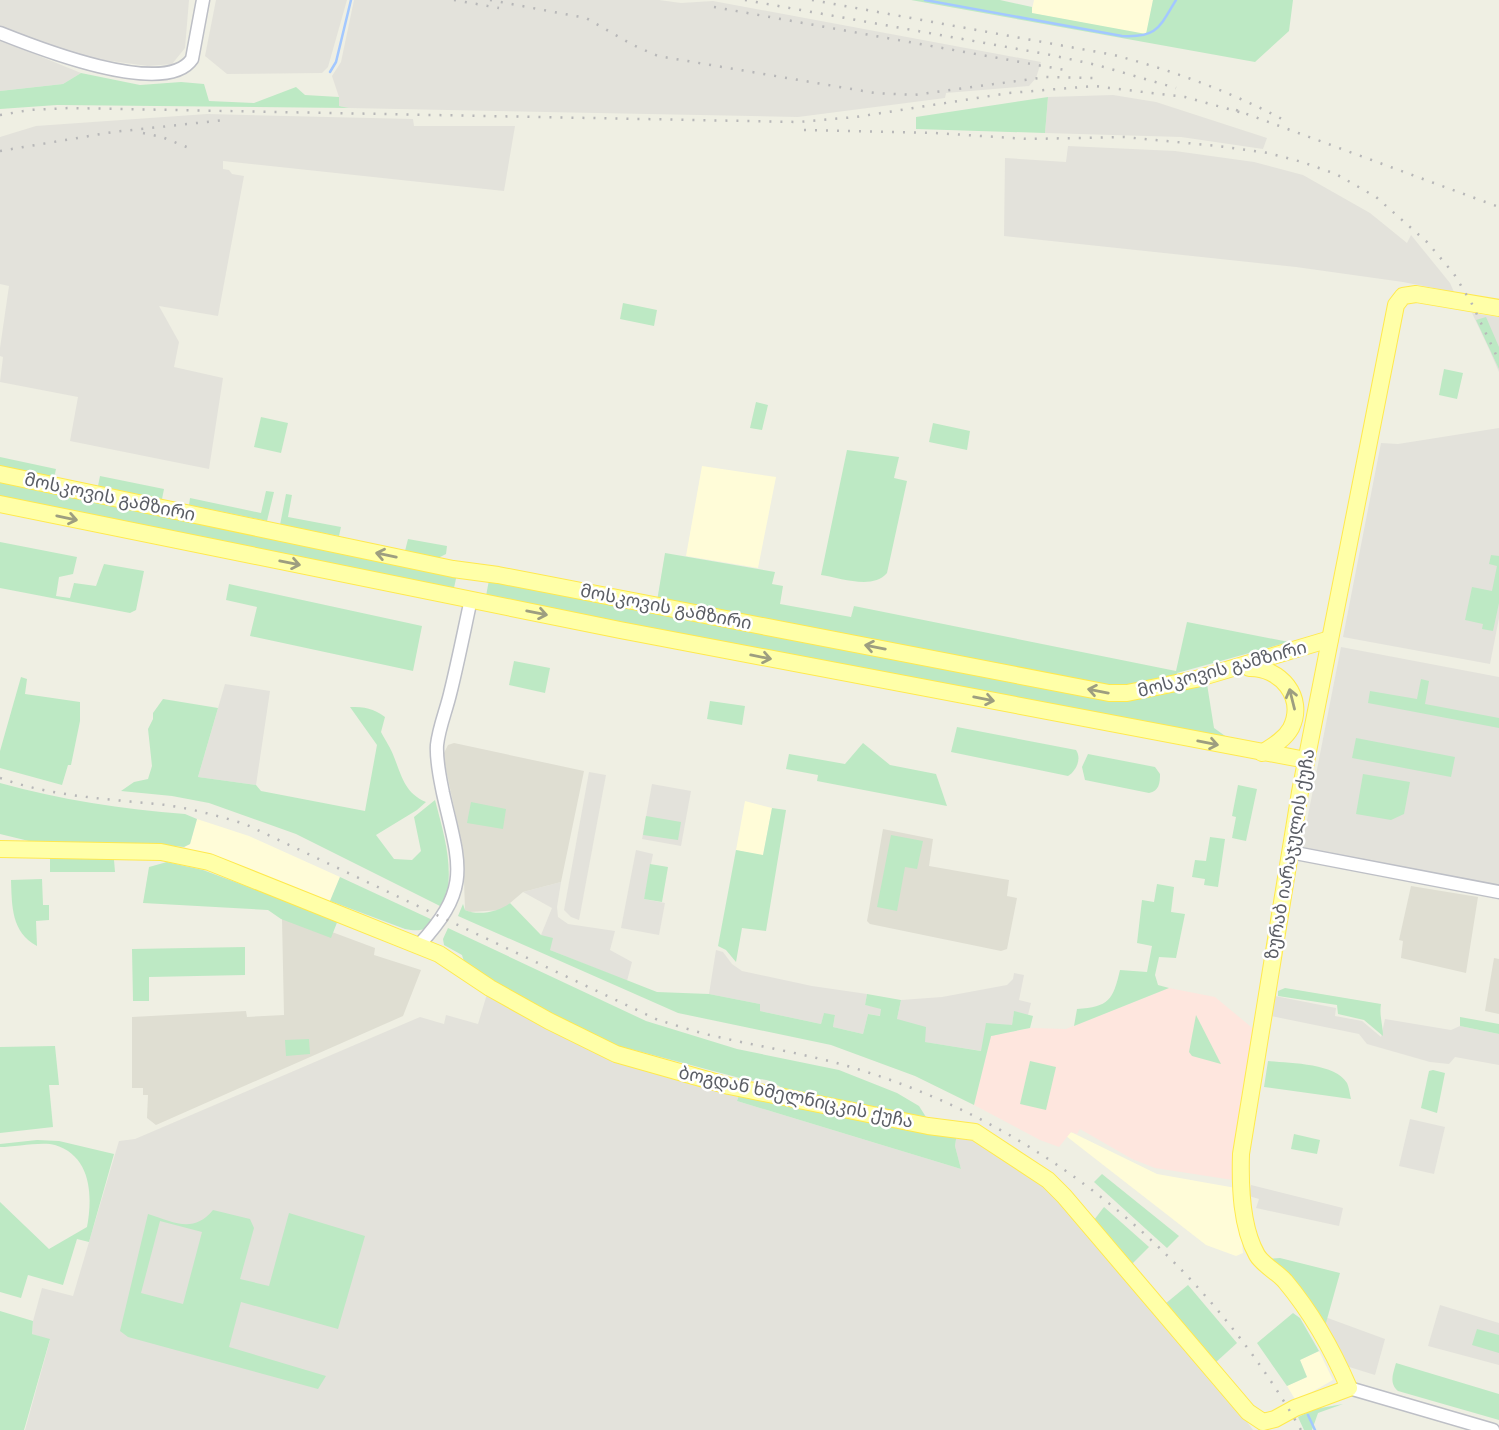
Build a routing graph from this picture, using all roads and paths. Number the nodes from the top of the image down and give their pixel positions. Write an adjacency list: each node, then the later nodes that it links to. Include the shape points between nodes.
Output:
1 (204, 0): 2 (street, via 192,59 169,72 137,73 89,64)
2 (0, 33)
3 (1499, 308): 8 (main road, ზურაბ იარაჯულის ქუჩა, via 1416,294 1404,296 1396,305)
4 (0, 474): 6 (main road, მოსკოვის გამზირი, one-way to 4)
5 (0, 504): 7 (main road, მოსკოვის გამზირი, one-way to 7)
6 (475, 572): 7 (main road); 9 (main road, მოსკოვის გამზირი, one-way to 6, via 1127,694 1109,693)
7 (471, 599): 10 (main road, მოსკოვის გამზირი, one-way to 10); 15 (street, via 437,749 459,872 447,910)
8 (1331, 639): 9 (main road, მოსკოვის გამზირი); 11 (main road, ზურაბ იარაჯულის ქუჩა)
9 (1236, 668): 10 (main road, one-way to 9, via 1290,728 1293,695 1270,671)
10 (1262, 753): 11 (main road, მოსკოვის გამზირი)
11 (1306, 760): 13 (main road, ზურაბ იარაჯულის ქუჩა)
12 (0, 849): 15 (main road, ბოგდან ხმელნიცკის ქუჩა, via 182,855)
13 (1290, 852): 14 (street); 16 (main road, ზურაბ იარაჯულის ქუჩა, via 1245,1121 1241,1184 1251,1242 1259,1258 1301,1302)
14 (1499, 892)
15 (419, 945): 16 (main road, ბოგდან ხმელნიცკის ქუჩა, via 549,1021 616,1054 729,1086 984,1136 1064,1196 1254,1418 1263,1422 1275,1419)
16 (1349, 1388): 17 (street)
17 (1493, 1430)

